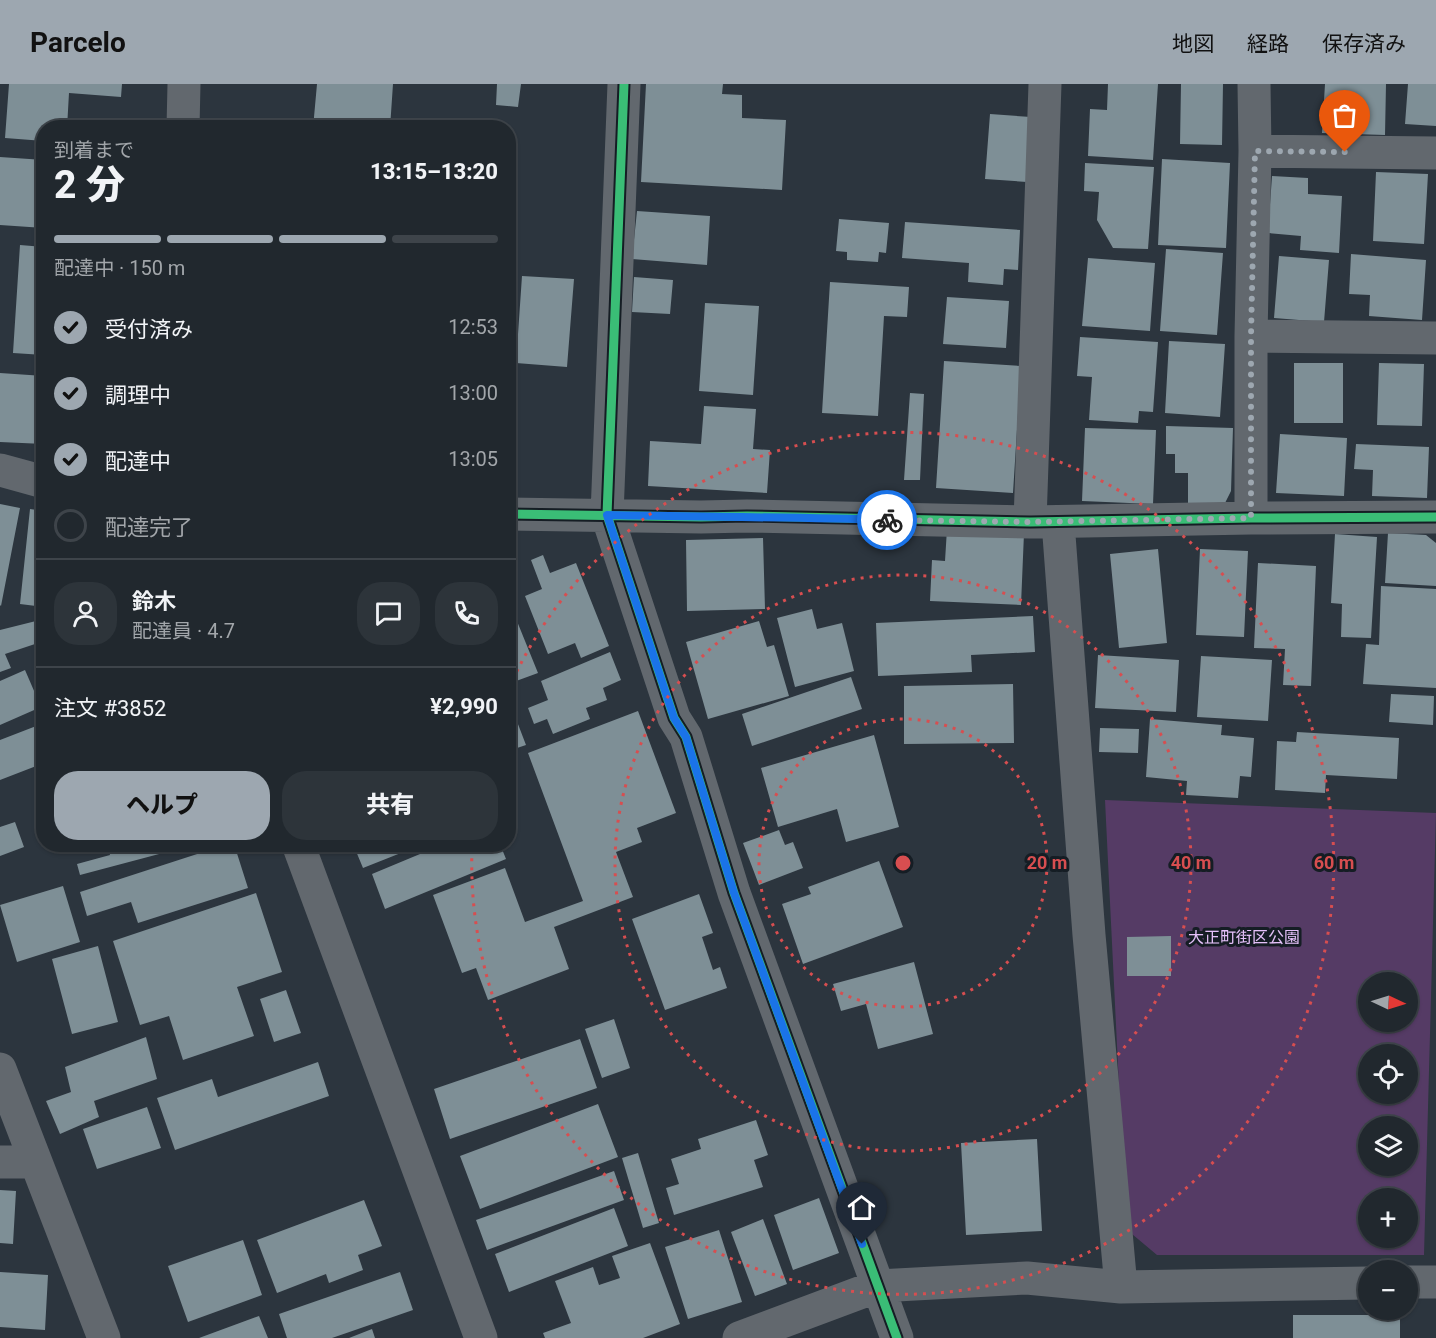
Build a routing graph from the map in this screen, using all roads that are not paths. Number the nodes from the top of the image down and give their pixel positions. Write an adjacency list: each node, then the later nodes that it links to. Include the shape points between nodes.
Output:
1 (184, 84): 5 (street)
2 (624, 84): 13 (street)
3 (1045, 84): 16 (street)
4 (1254, 84): 6 (street)
5 (183, 120)
6 (1255, 151): 7 (street); 8 (street)
7 (1436, 153)
8 (1251, 336): 9 (street); 15 (street)
9 (1436, 338)
10 (0, 470): 11 (street)
11 (36, 480)
12 (516, 514): 13 (street)
13 (607, 515): 16 (street); 24 (street, via 674,718 686,737 734,893)
14 (1436, 517): 15 (street)
15 (1251, 518): 16 (street)
16 (1044, 522): 25 (street, via 1089,935)
17 (301, 852): 27 (street)
18 (0, 1069): 20 (street)
19 (0, 1162): 20 (street)
20 (36, 1162): 26 (street)
21 (1418, 1282): 22 (street)
22 (1436, 1282)
23 (1358, 1283): 25 (street)
24 (878, 1286): 25 (street, via 1027,1278); 28 (street); 29 (street)
25 (1121, 1287)
26 (104, 1338)
27 (481, 1338)
28 (739, 1338)
29 (897, 1338)

